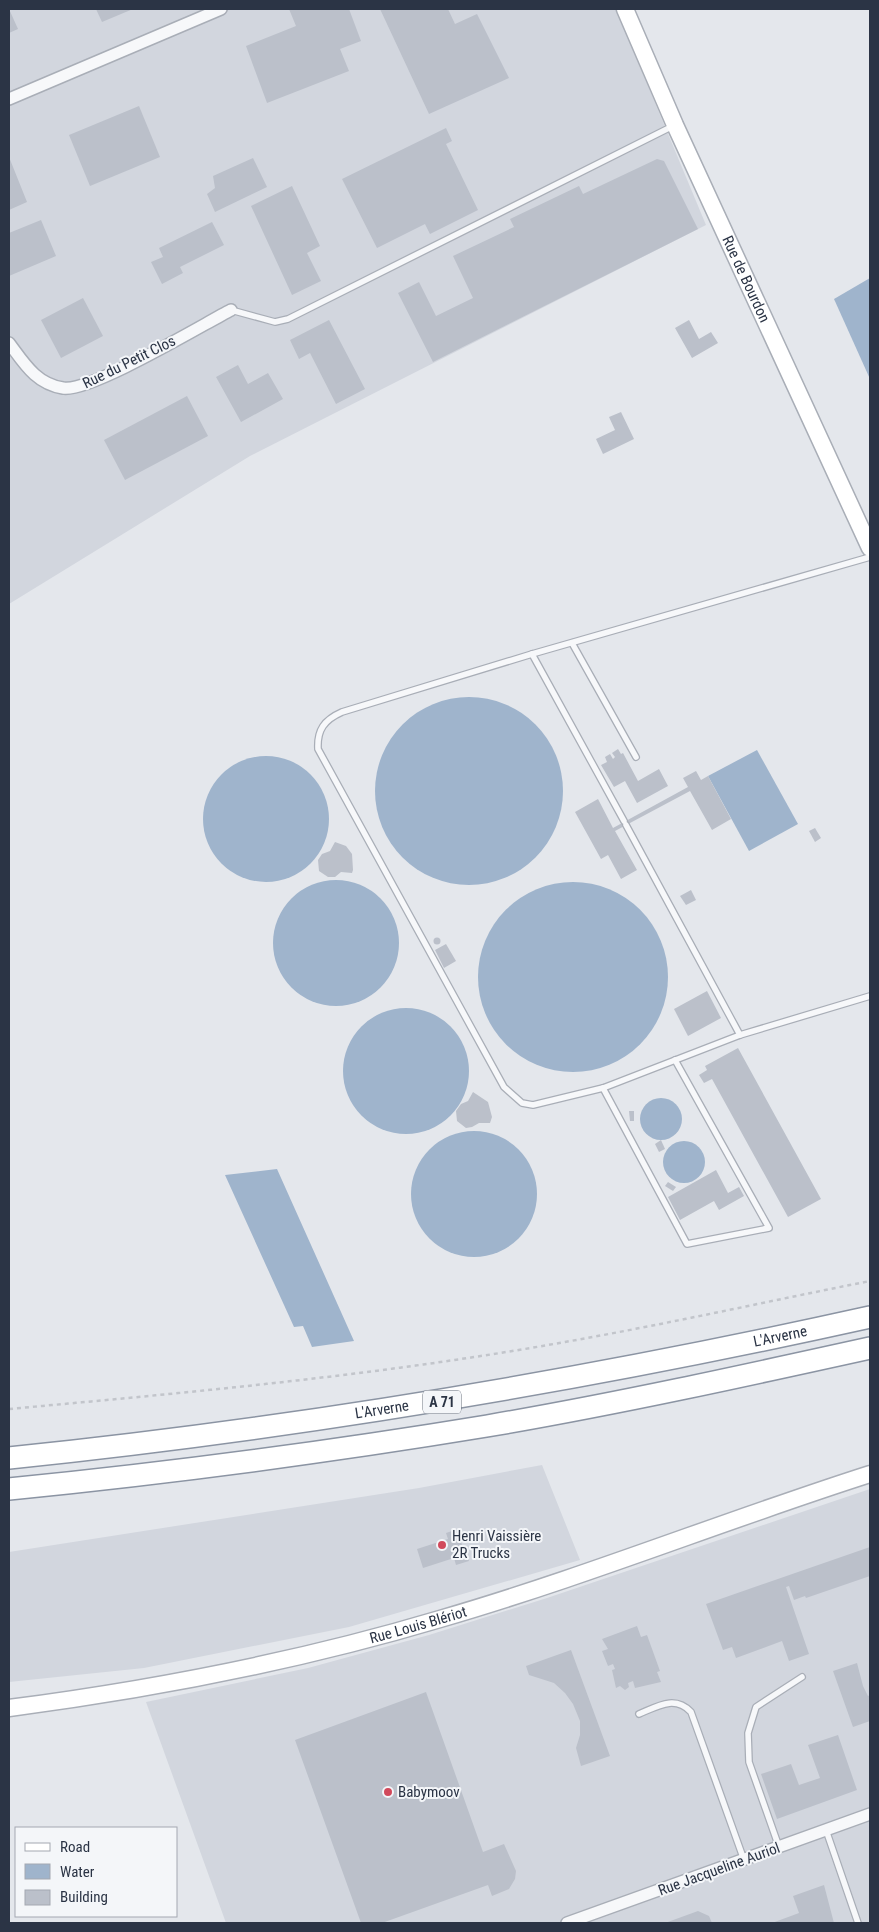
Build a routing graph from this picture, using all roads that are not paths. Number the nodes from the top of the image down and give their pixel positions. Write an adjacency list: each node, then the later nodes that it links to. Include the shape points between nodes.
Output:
1 (221, 9): 3 (street)
2 (625, 9): 4 (main road, Rue de Bourdon)
3 (9, 99)
4 (675, 124): 5 (lane, via 288,319 275,322); 7 (main road, Rue de Bourdon)
5 (231, 310): 6 (street, Rue du Petit Clos, via 106,376 64,389 33,375)
6 (9, 343)
7 (870, 548)
8 (870, 558): 9 (lane)
9 (572, 643): 10 (lane); 11 (lane)
10 (532, 654): 13 (lane); 15 (lane, via 342,712 324,724 317,735 318,749 504,1087 522,1103 533,1105)
11 (636, 757)
12 (870, 996): 13 (lane)
13 (740, 1035): 14 (lane)
14 (675, 1060): 15 (lane); 15 (lane, via 769,1228 687,1244)
15 (604, 1088)
16 (870, 1317): 18 (highway, L'Arverne / A 71, via 731,1348 437,1402 242,1432)
17 (870, 1348): 21 (highway, L'Arverne / A 71, via 490,1425 249,1462)
18 (9, 1458)
19 (870, 1469): 23 (main road, Rue Louis Blériot)
20 (870, 1474): 23 (main road, Rue Louis Blériot)
21 (46, 1485): 22 (highway, L'Arverne / A 71); 24 (highway)
22 (9, 1489)
23 (813, 1492): 26 (main road, Rue Louis Blériot, via 440,1620 258,1666 106,1695)
24 (9, 1501)
25 (802, 1677): 30 (lane, via 756,1707 748,1733 749,1762)
26 (9, 1708)
27 (639, 1714): 31 (lane, via 671,1702 684,1704 692,1712)
28 (870, 1814): 29 (street, Rue Jacqueline Auriol)
29 (826, 1830): 30 (street, Rue Jacqueline Auriol); 33 (lane)
30 (779, 1847): 31 (street, Rue Jacqueline Auriol)
31 (744, 1860): 32 (street, Rue Jacqueline Auriol)
32 (567, 1923)
33 (858, 1923)

